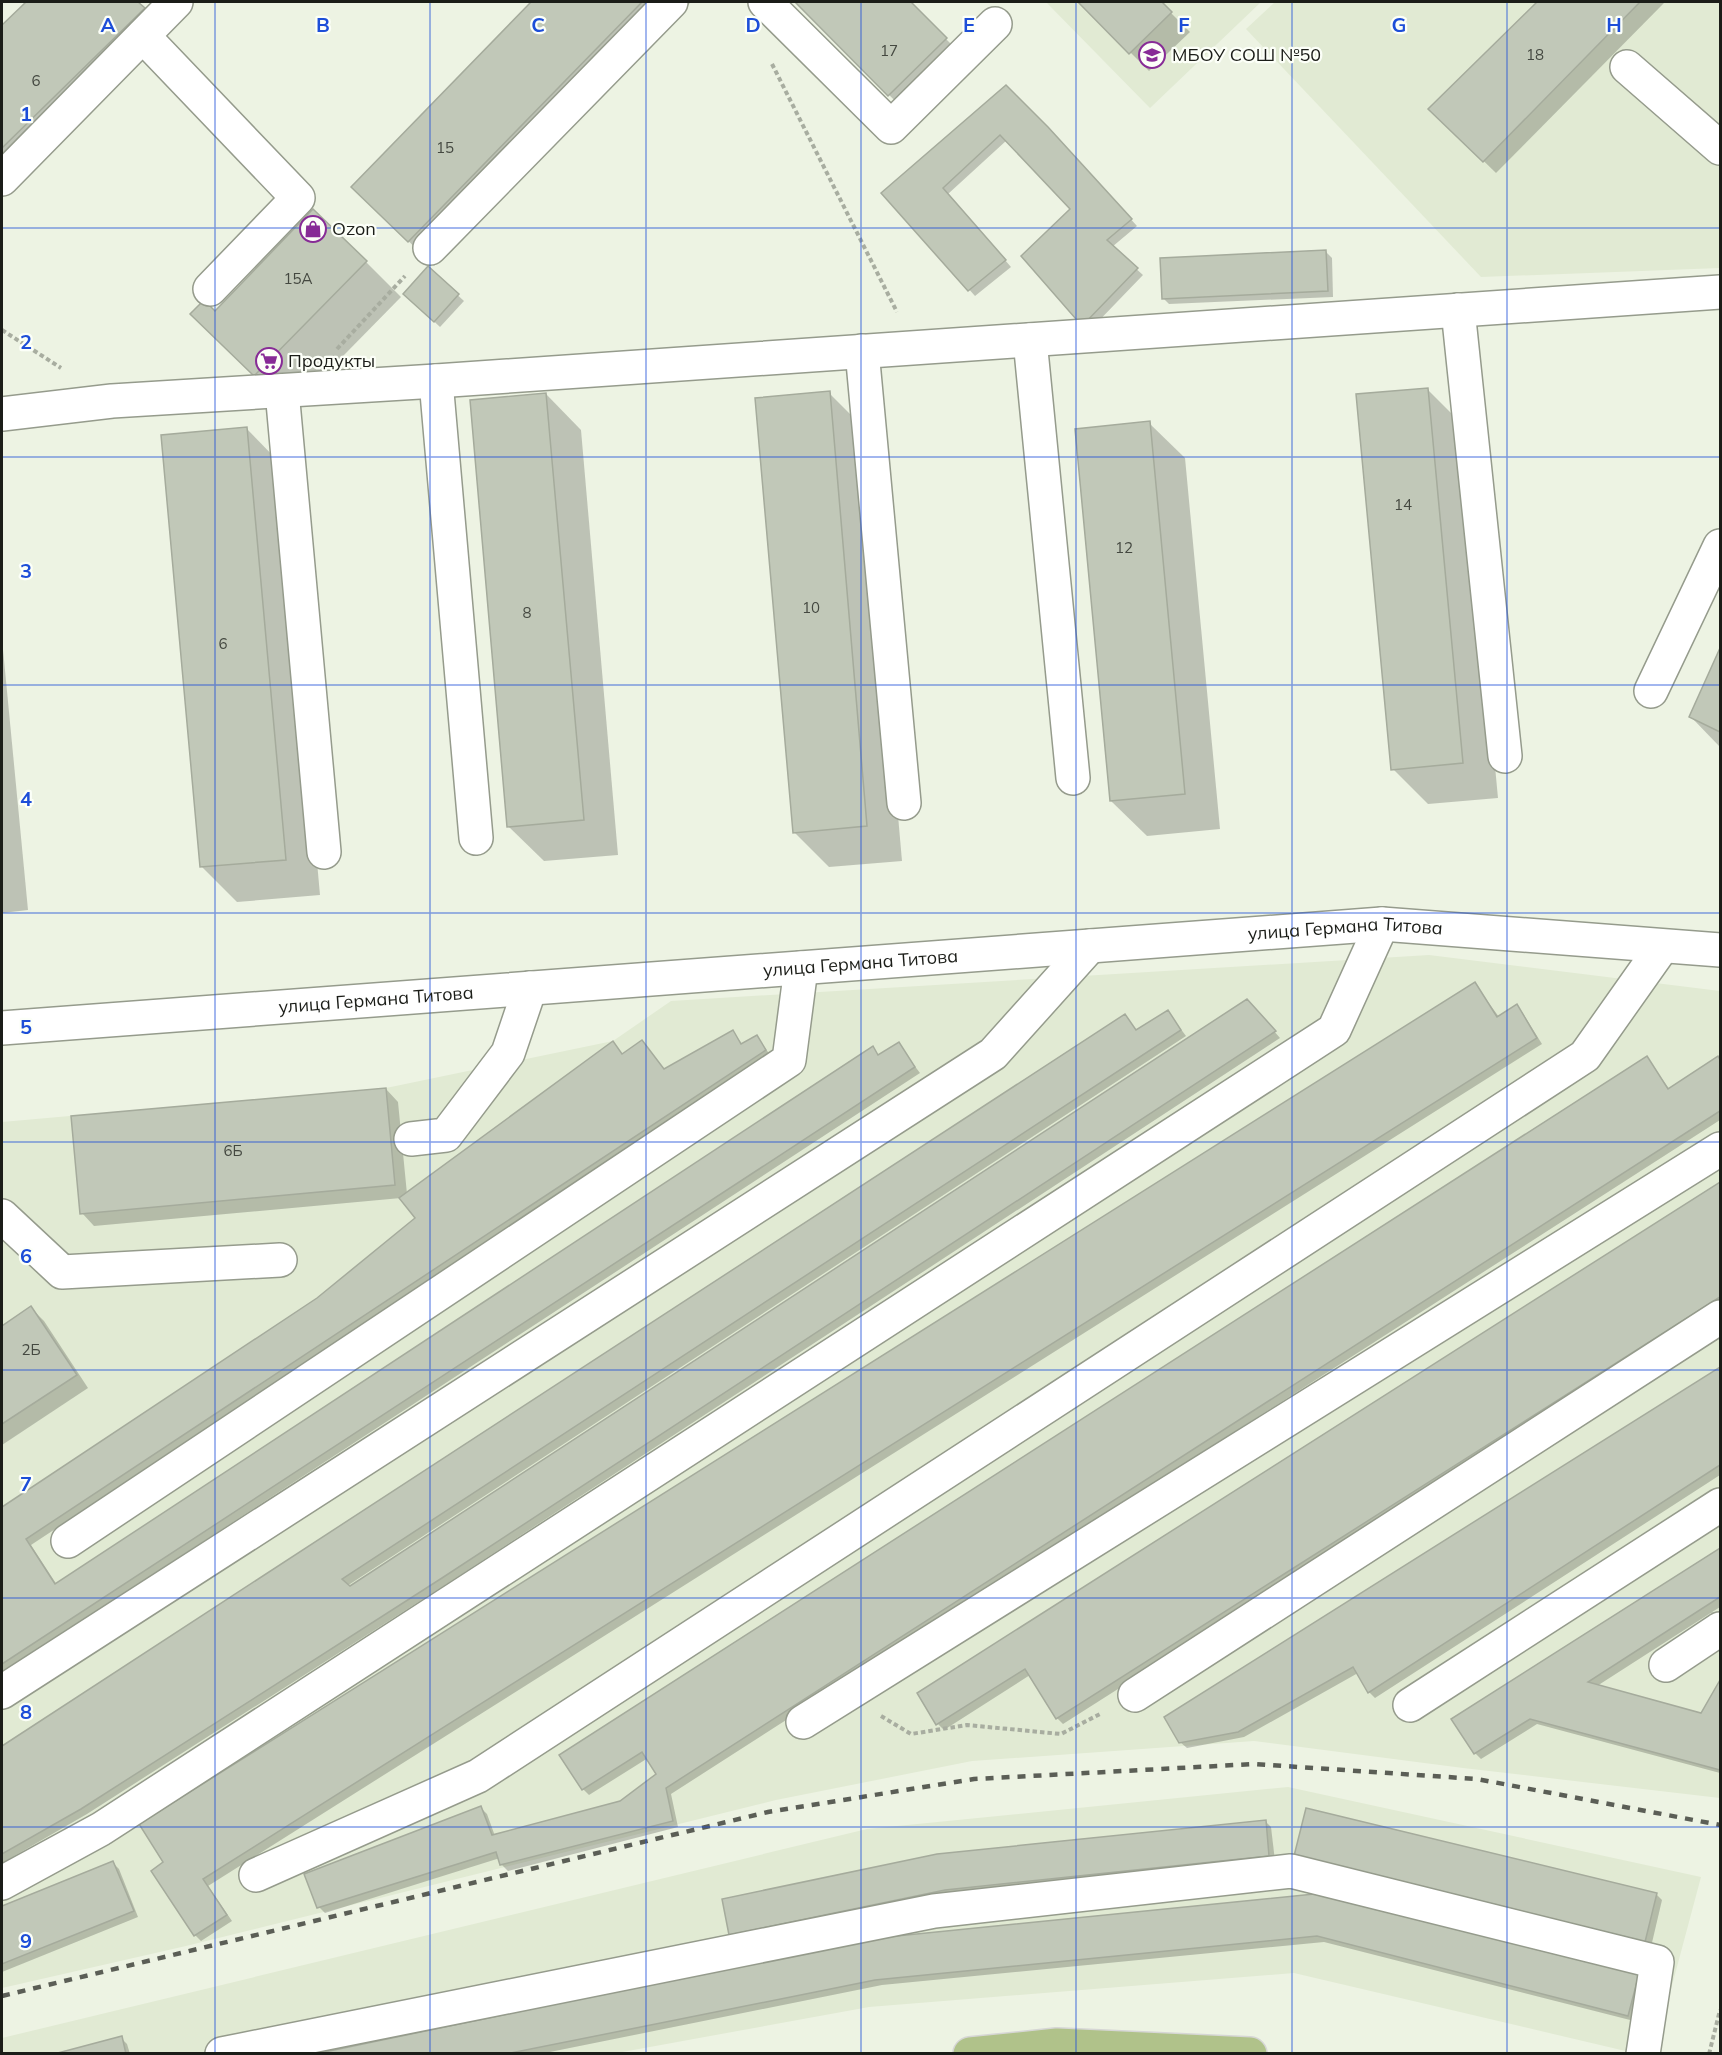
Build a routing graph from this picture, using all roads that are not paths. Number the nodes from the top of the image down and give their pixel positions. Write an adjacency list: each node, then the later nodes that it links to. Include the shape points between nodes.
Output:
1 (671, 2): 9 (street)
2 (765, 2): 4 (street, via 891,127)
3 (169, 4): 5 (street)
4 (995, 24)
5 (142, 36): 8 (street); 10 (street, via 298,198)
6 (1627, 67): 7 (street)
7 (1720, 148)
8 (2, 179)
9 (430, 248)
10 (210, 289)
11 (1720, 292): 12 (street)
12 (1458, 310): 13 (street); 20 (street)
13 (1030, 340): 14 (street); 21 (street)
14 (862, 351): 15 (street); 22 (street)
15 (436, 381): 16 (street); 23 (street)
16 (291, 390): 17 (street, via 112,401); 24 (street)
17 (2, 414)
18 (1720, 546): 19 (street)
19 (1651, 691)
20 (1505, 756)
21 (1073, 778)
22 (904, 803)
23 (476, 838)
24 (324, 852)
25 (1383, 924): 26 (street, улица Германа Титова); 27 (street, улица Германа Титова); 46 (street, via 1334,1030 101,1829)
26 (1090, 946): 29 (street, улица Германа Титова); 41 (street, via 993,1054)
27 (1662, 946): 28 (street, улица Германа Титова); 45 (street, via 1585,1056 478,1776)
28 (1720, 950)
29 (801, 968): 30 (street, улица Германа Титова); 38 (street, via 789,1060)
30 (530, 988): 31 (street, улица Германа Титова); 32 (street, via 508,1053 446,1135)
31 (2, 1028)
32 (411, 1139)
33 (1720, 1149): 44 (street)
34 (2, 1216): 35 (street, via 62,1272)
35 (280, 1260)
36 (1720, 1317): 42 (street)
37 (1720, 1506): 43 (street)
38 (68, 1541)
39 (1720, 1629): 40 (street)
40 (1666, 1665)
41 (2, 1692)
42 (1135, 1695)
43 (1410, 1705)
44 (804, 1722)
45 (256, 1875)
46 (2, 1883)
47 (222, 2054): 50 (street, via 934,1911 1291,1871 1657,1962)
48 (970, 2054): 49 (main road, via 1057,2045)
49 (1250, 2054)
50 (1643, 2054)

